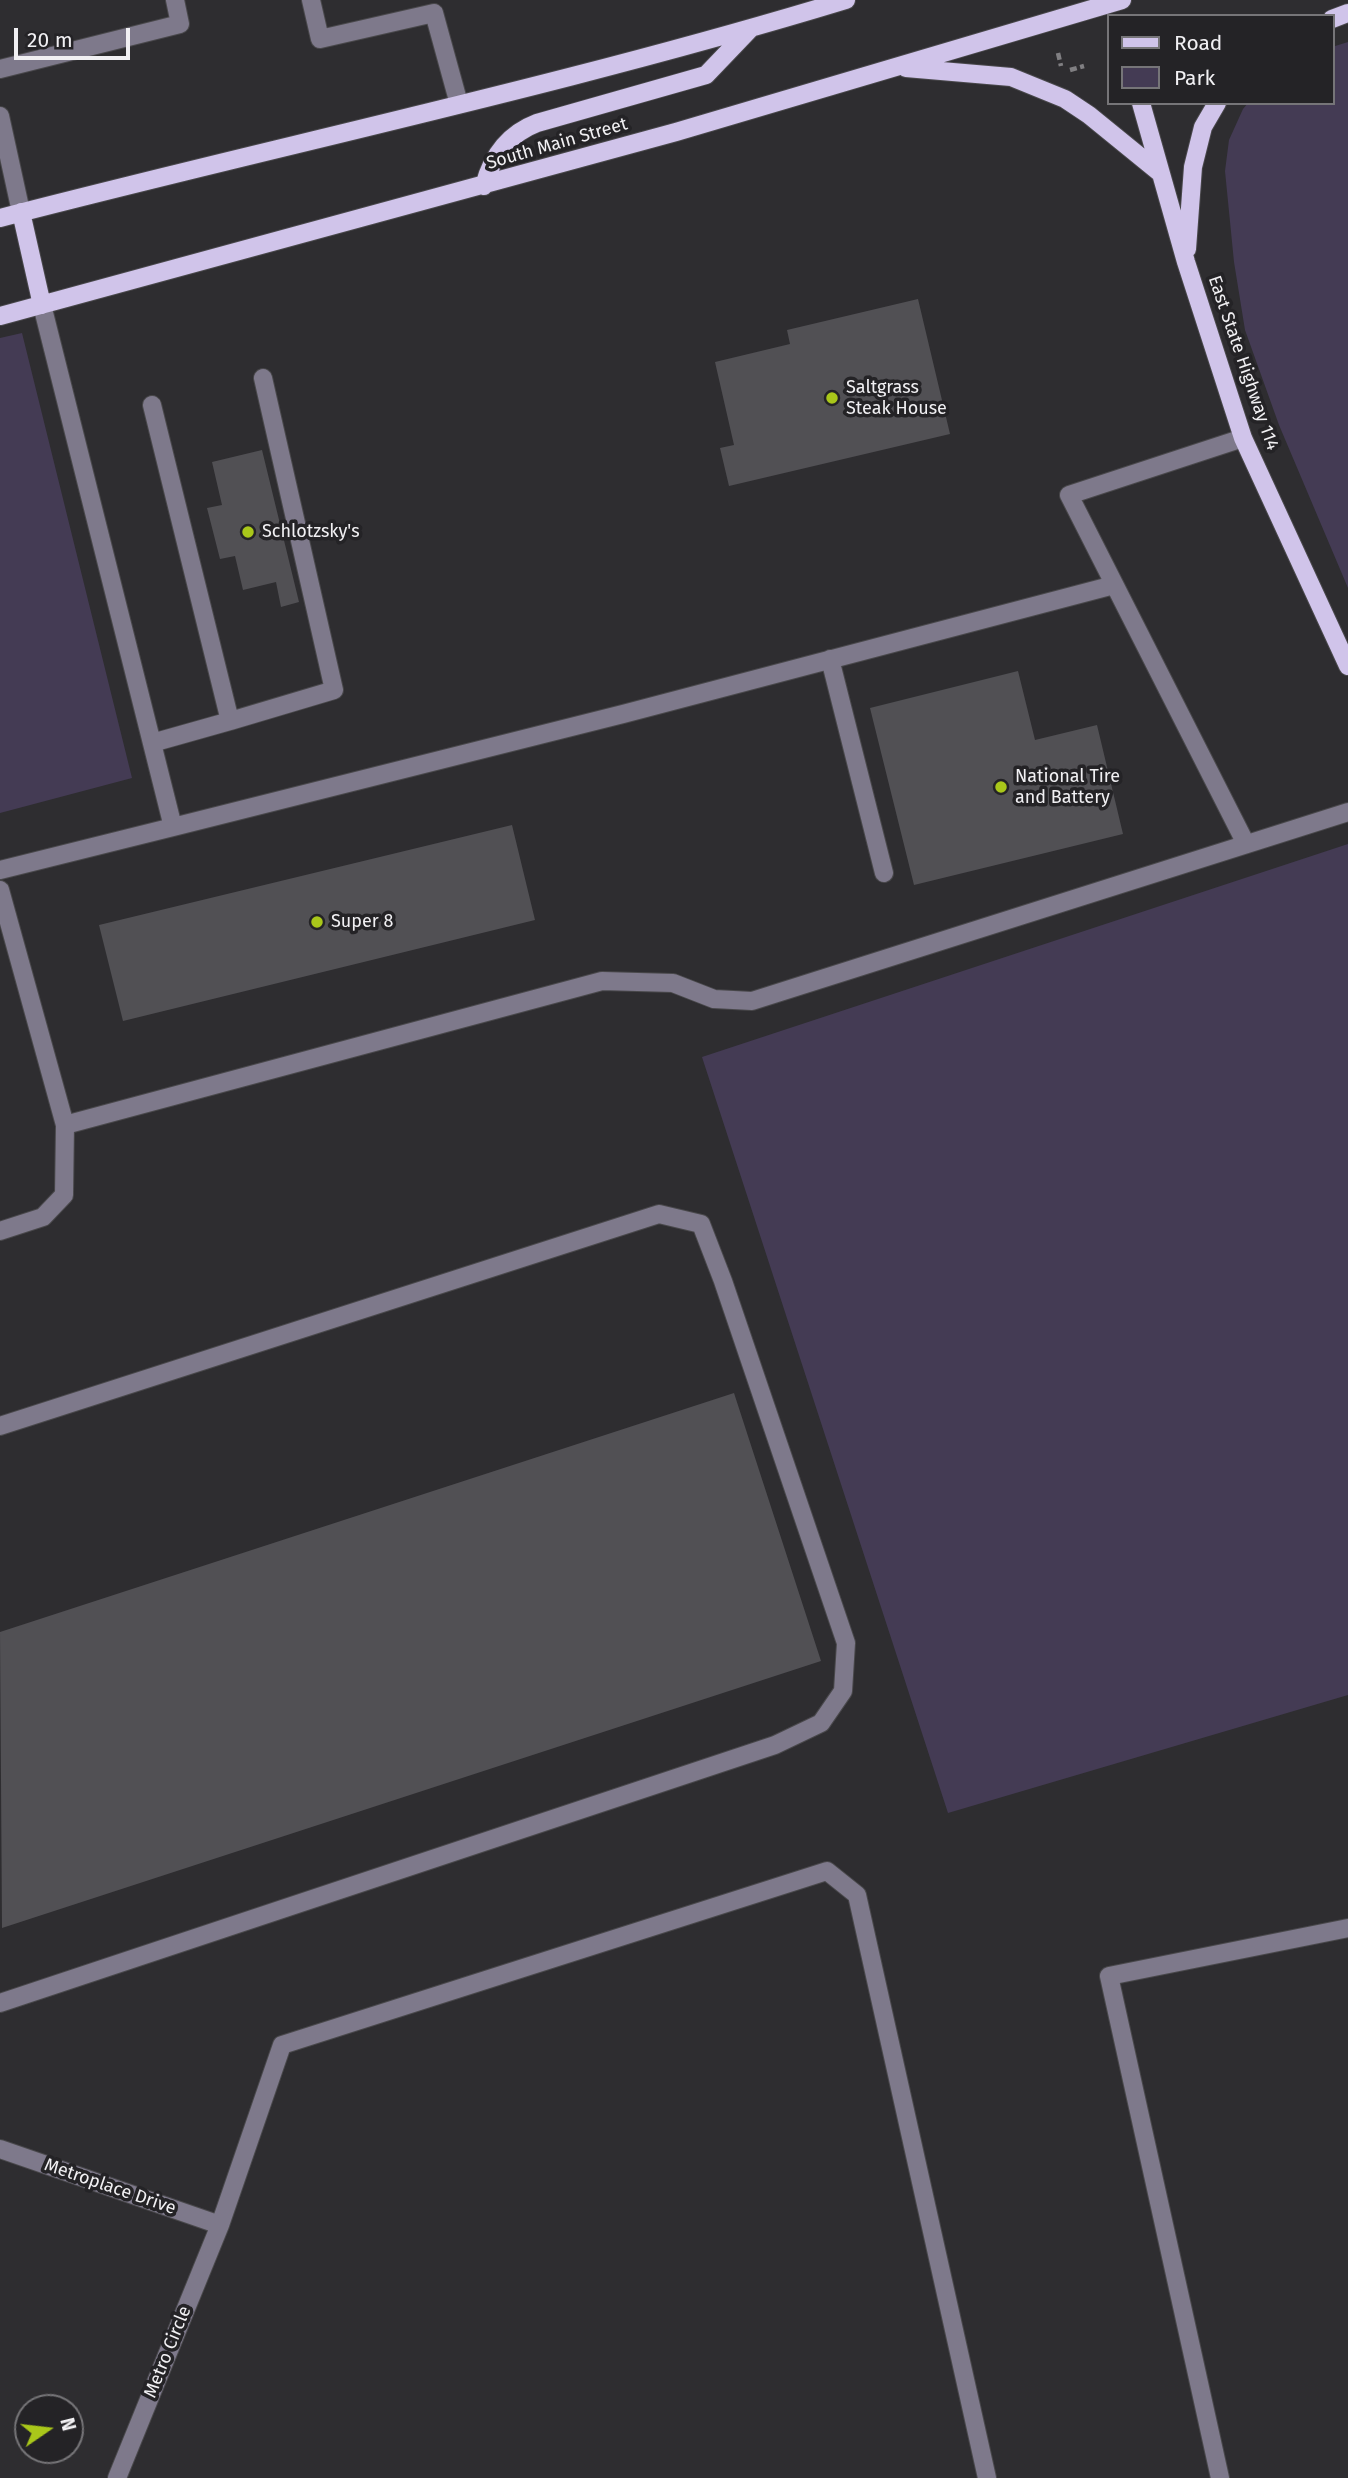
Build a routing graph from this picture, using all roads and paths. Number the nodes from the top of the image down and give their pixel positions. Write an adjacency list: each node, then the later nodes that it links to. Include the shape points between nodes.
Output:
1 (175, 0): 9 (street, via 180,24)
2 (311, 0): 6 (street, via 320,38)
3 (846, 0): 4 (main road)
4 (822, 3): 7 (main road)
5 (1116, 5): 8 (main road, South Main Street)
6 (433, 7): 10 (street)
7 (751, 28): 10 (main road); 15 (main road, via 706,75 520,130 498,151)
8 (895, 67): 14 (main road, via 1012,77 1090,115); 15 (main road, South Main Street)
9 (0, 69)
10 (459, 104): 16 (main road)
11 (1141, 105): 14 (main road, East State Highway 114)
12 (1216, 105): 18 (main road, via 1203,127 1193,167)
13 (0, 116): 16 (street)
14 (1159, 172): 18 (main road, East State Highway 114)
15 (484, 186): 19 (main road, South Main Street)
16 (21, 212): 17 (main road); 19 (main road)
17 (0, 218)
18 (1186, 262): 23 (main road, East State Highway 114)
19 (42, 305): 20 (main road, South Main Street); 28 (street)
20 (0, 316)
21 (263, 379): 27 (street, via 334,690)
22 (152, 405): 27 (street)
23 (1243, 438): 24 (street, via 1069,495); 26 (main road, East State Highway 114)
24 (1114, 585): 25 (street); 31 (street)
25 (830, 659): 30 (street); 33 (street)
26 (1348, 666)
27 (230, 721): 28 (street)
28 (152, 743): 30 (street)
29 (1348, 812): 31 (street)
30 (173, 827): 32 (street)
31 (1246, 844): 35 (street, via 752,1001 714,999 673,983 602,981)
32 (0, 870)
33 (884, 873)
34 (0, 890): 35 (street)
35 (65, 1125): 36 (street, via 64,1195 43,1217)
36 (0, 1231)
37 (0, 1426): 39 (street, via 659,1214 701,1224 846,1643 844,1691 821,1723 775,1745)
38 (1348, 1928): 44 (street, via 1109,1976)
39 (0, 2003)
40 (0, 2149): 41 (street, Metroplace Drive)
41 (220, 2225): 42 (street, Metro Circle); 43 (street, Metro Circle, via 282,2045 827,1871 858,1895)
42 (117, 2478)
43 (987, 2478)
44 (1220, 2478)

